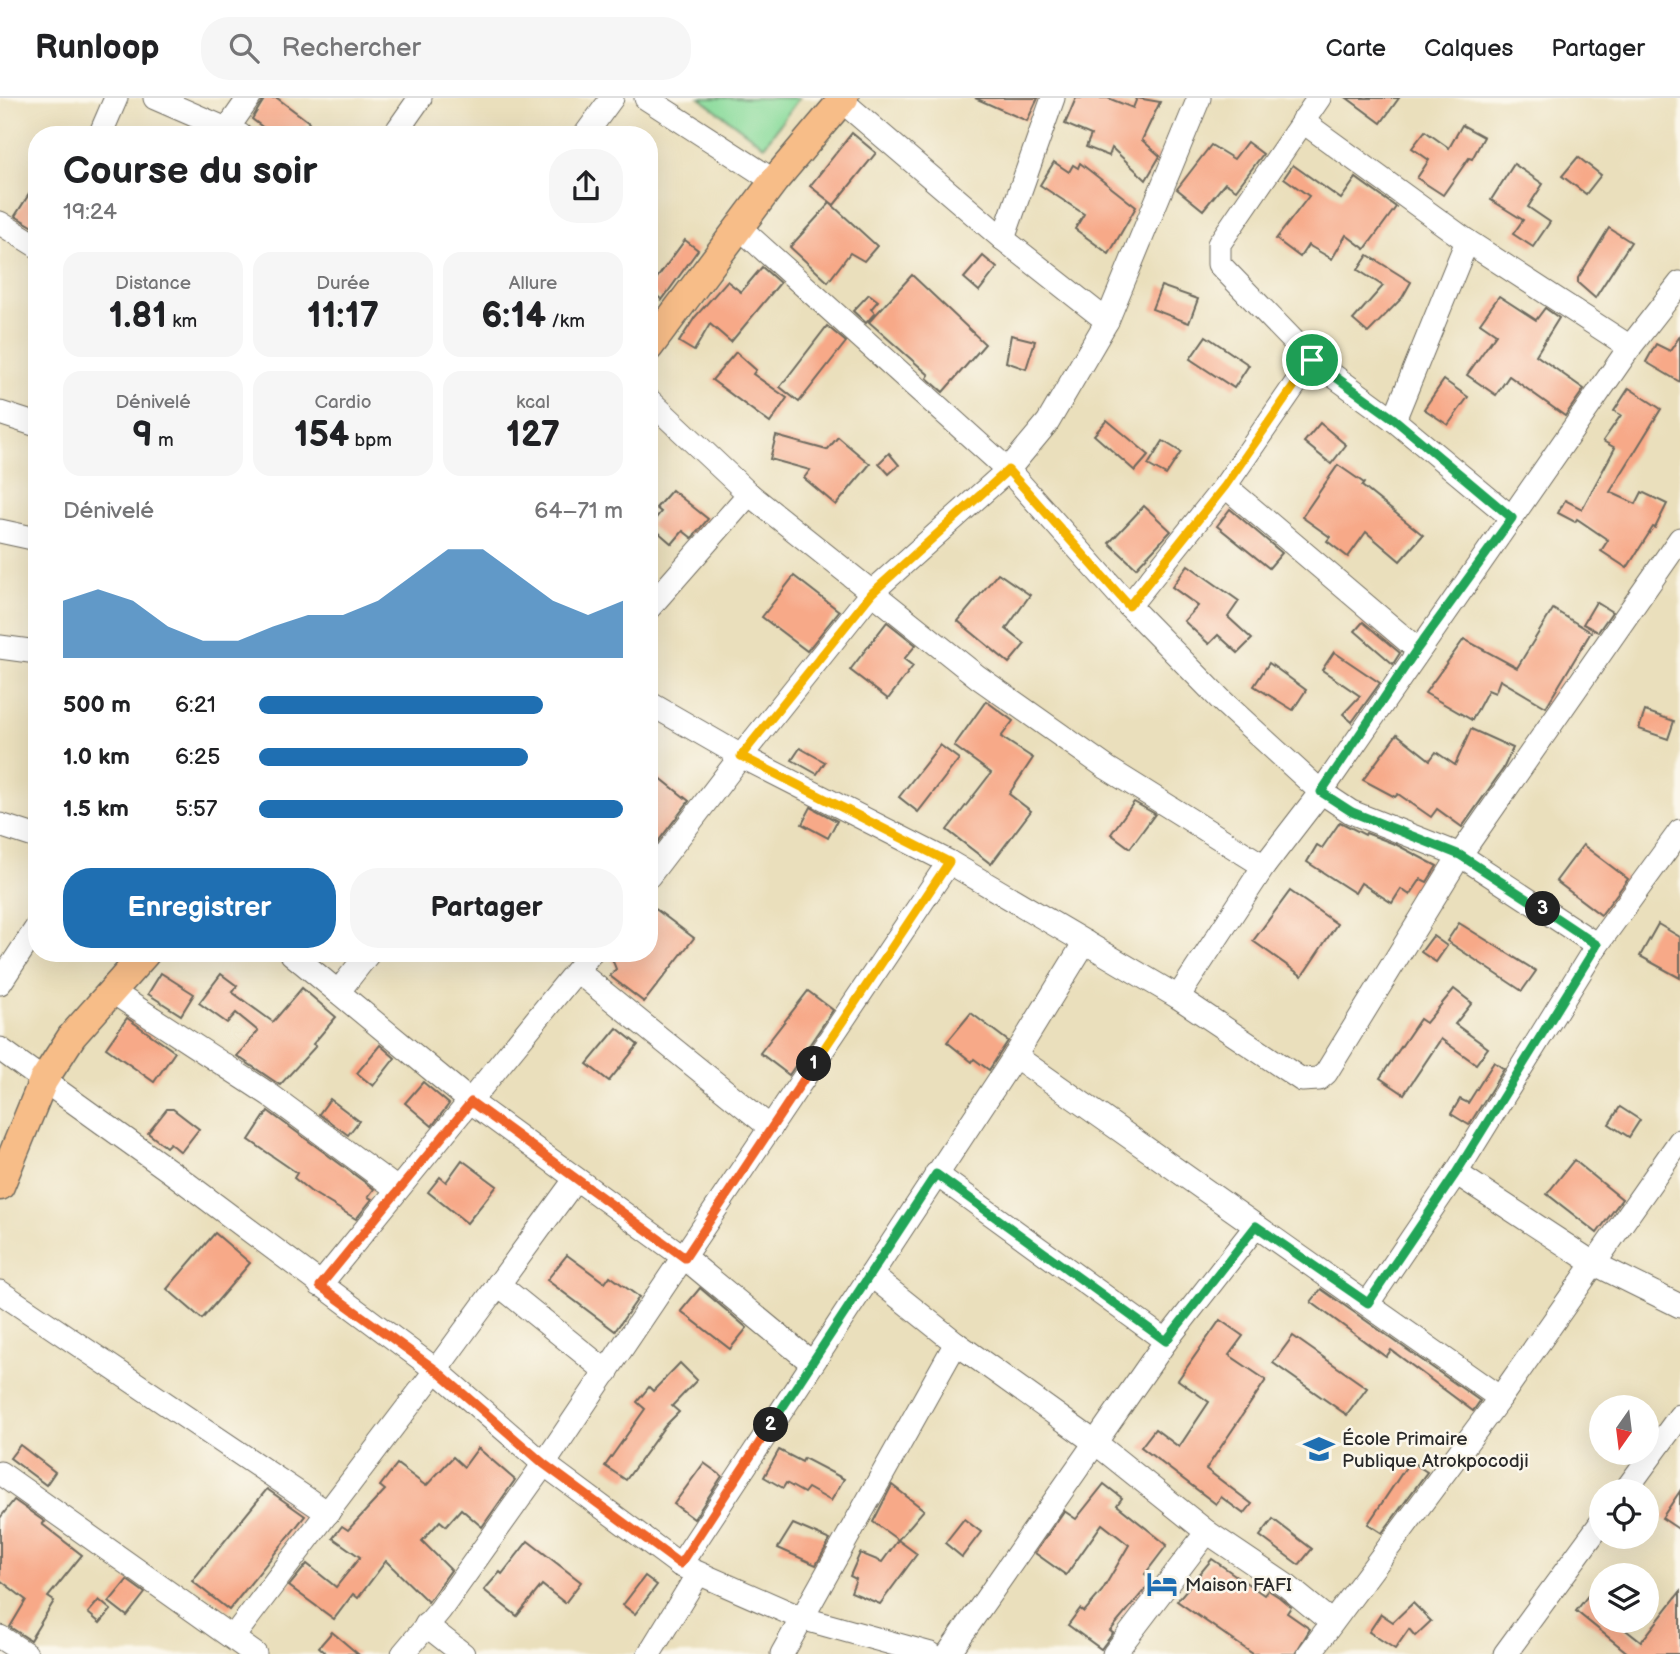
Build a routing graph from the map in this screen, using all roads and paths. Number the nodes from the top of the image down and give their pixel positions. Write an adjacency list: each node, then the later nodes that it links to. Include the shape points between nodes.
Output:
1 (116, 98): 12 (street)
2 (155, 98): 13 (street)
3 (249, 98): 14 (street)
4 (419, 98): 15 (street)
5 (612, 98): 16 (street)
6 (646, 98): 17 (street)
7 (1054, 98): 20 (street)
8 (1199, 98): 24 (street)
9 (1319, 98): 11 (street)
10 (843, 100): 17 (main road); 20 (street)
11 (1302, 121): 22 (street); 27 (street, via 1219,244 1217,254 1219,264)
12 (104, 126)
13 (217, 126)
14 (233, 126)
15 (400, 126)
16 (591, 126)
17 (774, 181): 19 (main road)
18 (0, 223): 21 (street)
19 (739, 227): 25 (main road); 32 (street)
20 (1003, 239): 24 (street)
21 (28, 240)
22 (1467, 241): 26 (street); 30 (street)
23 (1680, 284): 26 (street)
24 (1107, 321): 32 (street, via 1061,401)
25 (658, 335)
26 (1630, 346): 35 (street)
27 (1312, 360): 30 (street); 33 (street)
28 (658, 408): 34 (street)
29 (0, 412): 31 (street)
30 (1394, 419): 35 (street)
31 (28, 422)
32 (1008, 470): 39 (street); 41 (street)
33 (1225, 486): 41 (street); 43 (street)
34 (749, 494): 39 (street); 40 (street)
35 (1512, 518): 43 (street)
36 (0, 531): 37 (street)
37 (28, 537)
38 (1680, 539): 51 (street)
39 (872, 593): 46 (street); 54 (street, via 978,677 1096,760)
40 (658, 598)
41 (1129, 606): 47 (street, via 1224,703)
42 (0, 646): 44 (street)
43 (1417, 649): 47 (street)
44 (28, 651)
45 (658, 709): 46 (street)
46 (741, 756): 52 (street); 53 (street)
47 (1321, 792): 51 (street, via 1352,812); 54 (street)
48 (0, 825): 50 (street)
49 (1680, 831): 57 (street)
50 (28, 834)
51 (1460, 855): 57 (street); 65 (street, via 1319,1079 1302,1080)
52 (949, 862): 56 (street); 70 (street)
53 (658, 864)
54 (1264, 866): 65 (street)
55 (28, 941): 62 (street)
56 (1085, 942): 65 (street); 67 (street)
57 (1597, 945): 72 (street)
58 (138, 962): 63 (main road)
59 (302, 962): 64 (street)
60 (362, 962): 64 (street)
61 (584, 962): 69 (street); 70 (street)
62 (0, 983)
63 (111, 991): 68 (main road, via 72,1036); 76 (street, via 270,1095)
64 (338, 992): 69 (street)
65 (1178, 997)
66 (0, 1049): 68 (street)
67 (1015, 1056): 73 (street); 77 (street)
68 (43, 1082): 75 (main road); 82 (street, via 174,1174)
69 (471, 1102): 74 (street); 76 (street)
70 (771, 1128): 78 (street)
71 (1680, 1141): 79 (street)
72 (1456, 1173): 79 (street); 84 (street)
73 (936, 1174): 80 (street); 86 (street)
74 (575, 1180): 78 (street); 81 (street)
75 (0, 1186)
76 (397, 1189): 82 (street)
77 (1256, 1226): 84 (street); 86 (street)
78 (685, 1258): 88 (street); 90 (street)
79 (1593, 1263): 85 (street); 91 (street)
80 (871, 1275): 87 (street); 88 (street)
81 (498, 1284): 89 (street); 90 (street)
82 (320, 1286): 89 (street)
83 (0, 1292): 97 (street)
84 (1368, 1303): 91 (street)
85 (1680, 1306)
86 (1166, 1341): 93 (street)
87 (956, 1343): 93 (street); 101 (street)
88 (812, 1363): 100 (street)
89 (436, 1370): 94 (street); 97 (street)
90 (607, 1372): 94 (street)
91 (1500, 1398): 102 (street)
92 (1680, 1416): 96 (street)
93 (1097, 1444): 98 (street); 113 (street)
94 (544, 1464): 100 (street); 103 (street)
95 (0, 1473): 105 (street)
96 (1634, 1479)
97 (328, 1513): 105 (street)
98 (1207, 1532): 102 (street); 114 (street)
99 (1589, 1539): 116 (street)
100 (689, 1569): 101 (street); 110 (street)
101 (801, 1618): 111 (street); 112 (street)
102 (1331, 1622): 115 (street)
103 (426, 1625): 108 (street); 109 (street)
104 (0, 1637): 106 (street)
105 (233, 1637): 107 (street)
106 (26, 1654)
107 (255, 1654)
108 (403, 1654)
109 (463, 1654)
110 (649, 1654)
111 (782, 1654)
112 (931, 1654)
113 (948, 1654)
114 (1114, 1654)
115 (1309, 1654)
116 (1505, 1654)

